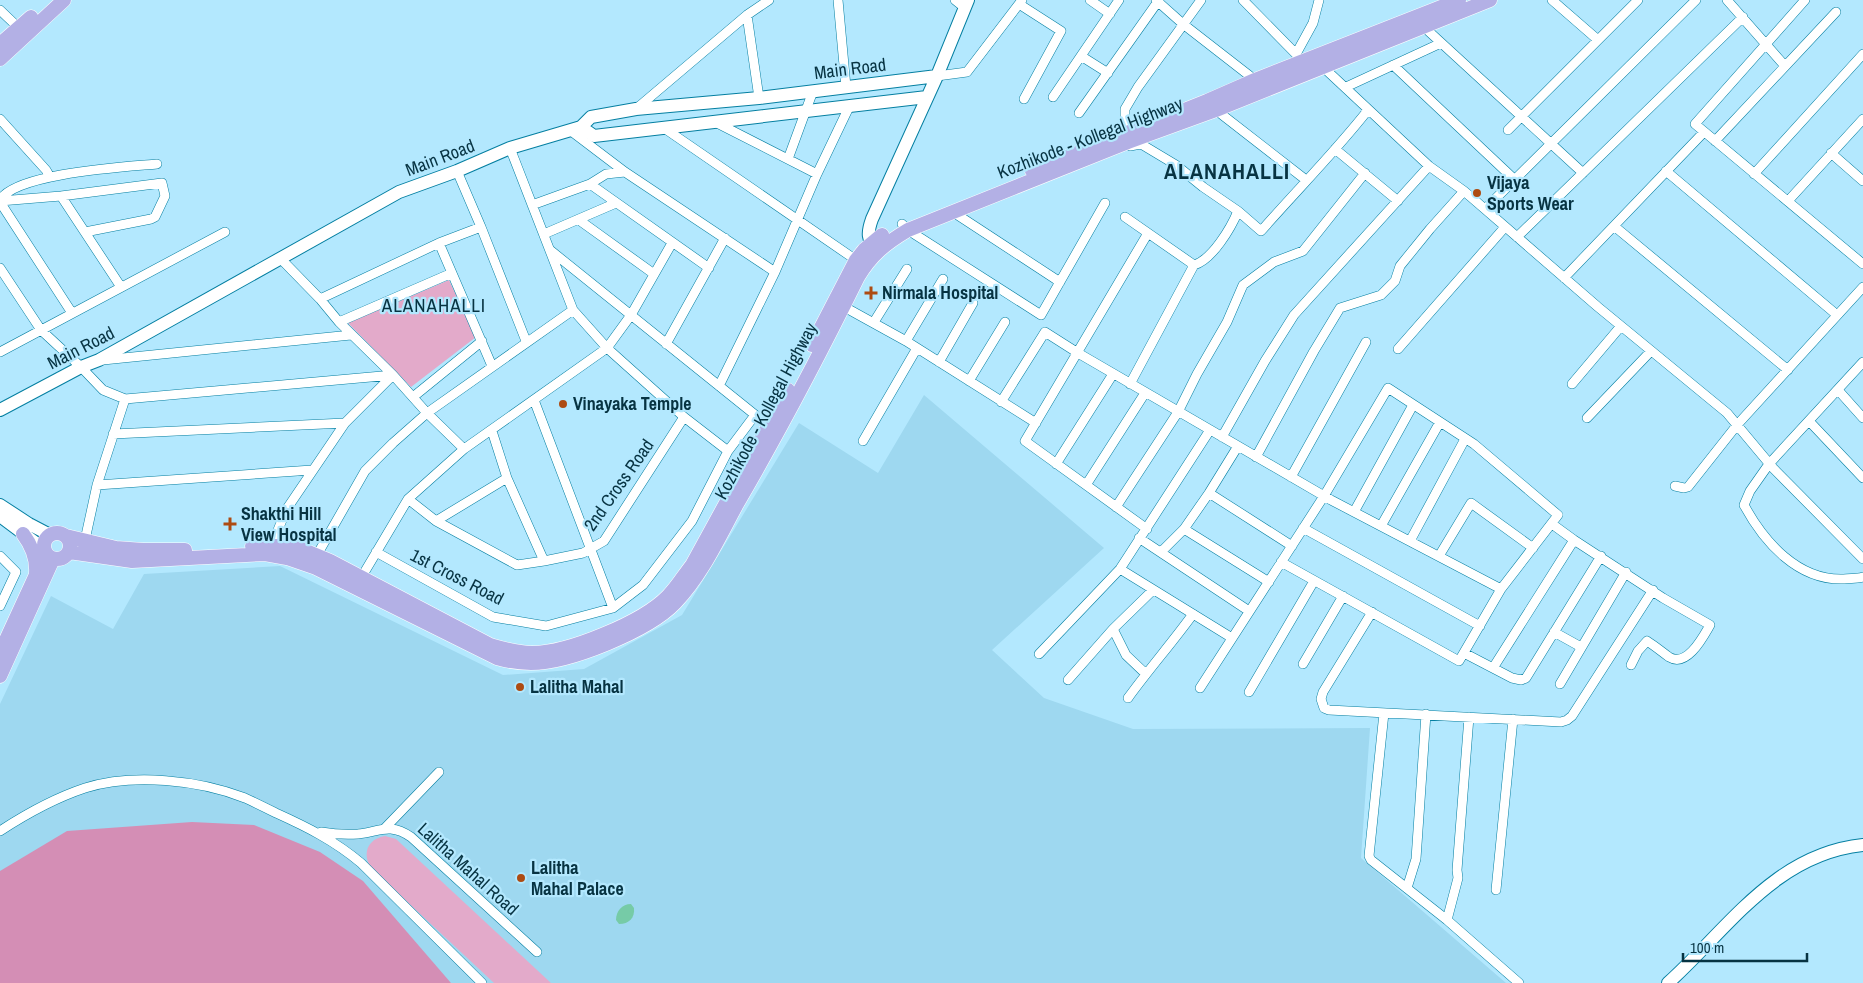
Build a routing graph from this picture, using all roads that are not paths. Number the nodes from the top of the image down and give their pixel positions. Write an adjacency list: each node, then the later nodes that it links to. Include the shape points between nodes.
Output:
1 (50, 0): 28 (main road)
2 (64, 0): 28 (main road)
3 (769, 0): 24 (street)
4 (838, 0): 43 (street)
5 (1008, 0): 20 (street)
6 (1090, 0): 23 (street)
7 (1119, 0): 23 (street)
8 (1158, 0): 26 (street); 40 (street)
9 (1201, 0): 26 (street)
10 (1243, 0): 35 (street)
11 (1319, 0): 35 (street)
12 (1458, 0): 35 (main road, Kozhikode - Kollegal Highway)
13 (1490, 0): 27 (main road, Kozhikode - Kollegal Highway)
14 (1552, 0): 29 (street)
15 (1638, 0): 29 (street)
16 (1696, 0): 66 (street)
17 (1727, 0): 25 (street)
18 (1805, 0): 31 (street)
19 (963, 3): 41 (street)
20 (1020, 3): 41 (street, via 967,72); 49 (street, via 1061,32)
21 (0, 10): 28 (street)
22 (1836, 12): 38 (street)
23 (1110, 14): 34 (street)
24 (747, 15): 48 (street); 51 (street)
25 (1743, 16): 31 (street); 77 (street)
26 (1183, 24): 42 (street); 64 (street, via 1126,109)
27 (1424, 27): 30 (street); 39 (main road, Kozhikode - Kollegal Highway)
28 (22, 31): 32 (main road); 36 (main road)
29 (1598, 40): 56 (street)
30 (1441, 43): 37 (street); 56 (street)
31 (1766, 43): 38 (street); 63 (street, via 1695,124)
32 (0, 44)
33 (1863, 54): 79 (street)
34 (1081, 56): 40 (street); 47 (street)
35 (1298, 58): 42 (main road, Kozhikode - Kollegal Highway)
36 (0, 59)
37 (1392, 65): 44 (street); 82 (street)
38 (1785, 66): 65 (street)
39 (1323, 67): 44 (street); 53 (main road, Kozhikode - Kollegal Highway)
40 (1108, 73): 55 (street)
41 (937, 76): 43 (street, Main Road); 46 (street)
42 (1255, 80): 64 (main road, Kozhikode - Kollegal Highway)
43 (846, 87): 45 (street, Main Road)
44 (1346, 87): 54 (street)
45 (813, 91): 48 (street, Main Road); 52 (street)
46 (927, 97): 50 (street); 111 (street, via 872,219 868,238)
47 (1053, 97)
48 (759, 98): 51 (street, Main Road)
49 (1024, 99)
50 (850, 105): 52 (street); 78 (street)
51 (636, 109): 61 (street, Main Road, via 591,117)
52 (807, 110): 59 (street); 70 (street)
53 (1216, 110): 64 (main road, Kozhikode - Kollegal Highway); 81 (street)
54 (1368, 110): 68 (street); 72 (street)
55 (1079, 112)
56 (1522, 117): 62 (street); 66 (street)
57 (0, 119): 80 (street)
58 (1863, 119): 69 (street)
59 (714, 121): 60 (street); 70 (street)
60 (664, 128): 61 (street, via 594,136); 98 (street)
61 (576, 129): 67 (street, Main Road); 75 (street)
62 (1508, 130)
63 (1704, 132): 65 (street); 74 (street)
64 (1126, 137): 94 (street, via 1130,146 1141,144 1176,164); 95 (main road, Kozhikode - Kollegal Highway); 101 (main road, Kozhikode - Kollegal Highway)
65 (1714, 141): 79 (street)
66 (1551, 143): 77 (street); 82 (street)
67 (510, 148): 73 (street, Main Road); 92 (street)
68 (1335, 149): 76 (street); 81 (street)
69 (1831, 153): 83 (street); 89 (street)
70 (788, 159): 78 (street)
71 (157, 164): 80 (street)
72 (1430, 166): 85 (street); 88 (street)
73 (457, 171): 100 (street); 113 (street, Main Road, via 399,192)
74 (1666, 171): 99 (street); 134 (street)
75 (624, 172): 84 (street, via 606,174); 108 (street)
76 (1365, 173): 88 (street); 174 (street, via 1303,251 1274,262 1243,284 1227,322)
77 (1583, 173): 107 (street)
78 (817, 174): 98 (street)
79 (1754, 174): 89 (street)
80 (50, 177): 87 (street, via 10,190)
81 (1306, 180): 94 (street, via 1261,231)
82 (1514, 180): 93 (street)
83 (1863, 181)
84 (590, 184): 90 (street); 92 (street)
85 (1464, 191): 93 (street); 195 (street, via 1400,266 1395,281 1381,295 1340,308)
86 (61, 196): 87 (street); 103 (street); 103 (street, via 162,183 165,196 155,217)
87 (0, 201): 132 (street)
88 (1398, 201): 189 (street, via 1294,315)
89 (1788, 201): 115 (street)
90 (616, 203): 97 (street); 110 (street)
91 (1105, 203): 125 (street)
92 (532, 205): 106 (street)
93 (1485, 209): 102 (street)
94 (1238, 210): 116 (street, via 1232,226 1203,262)
95 (953, 212): 101 (main road, Kozhikode - Kollegal Highway); 125 (street)
96 (1125, 217): 105 (street)
97 (579, 220): 106 (street); 122 (street)
98 (797, 221): 114 (street); 120 (street)
99 (1614, 226): 123 (street); 159 (street)
100 (481, 227): 109 (street); 145 (street)
101 (905, 227): 111 (main road, Kozhikode - Kollegal Highway, via 881,236); 133 (street)
102 (1505, 227): 107 (street); 150 (street)
103 (85, 232): 127 (street)
104 (225, 232): 127 (street)
105 (1148, 233): 116 (street); 153 (street)
106 (544, 234): 112 (street)
107 (1517, 237): 123 (street)
108 (726, 238): 118 (street); 120 (street)
109 (439, 243): 121 (street); 128 (street)
110 (672, 243): 118 (street); 122 (street)
111 (874, 247): 114 (main road, Kozhikode - Kollegal Highway); 130 (main road, Kozhikode - Kollegal Highway)
112 (550, 250): 131 (street); 135 (street)
113 (281, 259): 128 (street); 154 (street, Main Road)
114 (856, 260): 130 (main road, Kozhikode - Kollegal Highway)
115 (1863, 264)
116 (1194, 265): 163 (street)
117 (0, 268): 140 (street)
118 (709, 268): 147 (street)
119 (906, 269): 137 (street)
120 (775, 272): 165 (street)
121 (452, 273): 136 (street); 143 (street)
122 (654, 274): 135 (street)
123 (1564, 278): 139 (street)
124 (943, 279): 144 (street)
125 (1060, 282): 133 (street)
126 (1863, 286): 134 (street)
127 (120, 287): 132 (street)
128 (320, 299): 136 (street)
129 (973, 303): 155 (street)
130 (839, 304): 137 (street); 185 (main road, Kozhikode - Kollegal Highway); 228 (main road, Kozhikode - Kollegal Highway, via 764,456 704,562 674,603 637,630 558,659 530,663 506,660 491,656 316,568 278,556)
131 (573, 310): 145 (street); 148 (street)
132 (72, 313): 140 (street)
133 (1041, 315): 141 (street)
134 (1837, 315): 159 (street)
135 (631, 316): 147 (street); 148 (street)
136 (339, 322): 142 (street)
137 (874, 322): 144 (street)
138 (1005, 322): 162 (street)
139 (1621, 326): 151 (street); 164 (street)
140 (41, 330): 152 (street); 158 (street)
141 (1045, 332): 153 (street); 171 (street)
142 (351, 335): 154 (street); 161 (street)
143 (482, 341): 157 (street); 168 (street)
144 (906, 341): 149 (street)
145 (526, 342): 157 (street)
146 (1366, 342): 199 (street)
147 (666, 344): 165 (street)
148 (606, 348): 170 (street); 177 (street)
149 (916, 348): 155 (street); 191 (street)
150 (1398, 349)
151 (1651, 351): 178 (street); 184 (street, via 1727,413)
152 (0, 352)
153 (1078, 353): 160 (street); 182 (street)
154 (99, 360): 158 (street, Main Road)
155 (939, 362): 162 (street)
156 (1863, 362): 166 (street)
157 (492, 366): 175 (street)
158 (81, 367): 169 (street, via 102,390); 173 (street, Main Road)
159 (1788, 370): 184 (street)
160 (1113, 374): 163 (street); 196 (street)
161 (393, 375): 168 (street); 169 (street); 183 (street)
162 (969, 381): 171 (street)
163 (1130, 384): 167 (street)
164 (1572, 384)
165 (719, 386): 176 (street)
166 (1838, 390): 179 (street); 180 (street)
167 (1145, 392): 174 (street); 203 (street)
168 (413, 397): 175 (street)
169 (125, 399): 188 (street)
170 (534, 400): 187 (street); 226 (street)
171 (1002, 402): 182 (street)
172 (1413, 405): 181 (street); 206 (street, via 1388,388); 209 (street)
173 (0, 410)
174 (1178, 412): 186 (street); 208 (street)
175 (426, 413): 193 (street); 235 (street, via 365,471)
176 (755, 415): 185 (street); 194 (street, 1st Cross Road)
177 (684, 417): 194 (street); 226 (street, 2nd Cross Road, via 604,541)
178 (1587, 418)
179 (1863, 418)
180 (1809, 421): 197 (street); 201 (street)
181 (1440, 422): 190 (street); 213 (street)
182 (1036, 423): 196 (street, via 1025,441)
183 (345, 424): 188 (street); 198 (street)
184 (1737, 425): 197 (street); 204 (street, via 1688,487)
185 (769, 426): 245 (main road, Kozhikode - Kollegal Highway, via 692,565 668,596 632,621 570,647 531,653 490,645)
186 (1210, 430): 189 (street); 215 (street)
187 (492, 431): 193 (street); 200 (street)
188 (113, 434): 202 (street)
189 (1222, 437): 192 (street)
190 (1465, 439): 212 (street, via 1558,515); 223 (street)
191 (863, 441)
192 (1238, 446): 195 (street); 205 (street)
193 (464, 449): 207 (street)
194 (728, 451): 254 (street, 1st Cross Road, via 692,521 643,584)
195 (1256, 456): 199 (street)
196 (1056, 464): 203 (street)
197 (1770, 464): 238 (street); 244 (street, via 1744,505 1752,520 1798,568 1816,576 1837,579)
198 (312, 470): 202 (street); 224 (street, via 286,510)
199 (1290, 477): 206 (street)
200 (506, 478): 211 (street); 239 (street)
201 (1863, 478)
202 (97, 485): 221 (street)
203 (1086, 485): 208 (street)
204 (1674, 486)
205 (1209, 493): 216 (street); 225 (street)
206 (1324, 496): 209 (street); 214 (street)
207 (408, 499): 211 (street, 2nd Cross Road); 230 (street)
208 (1116, 507): 215 (street)
209 (1354, 512): 213 (street)
210 (1, 515): 217 (street); 218 (street)
211 (436, 521): 239 (street, 2nd Cross Road, via 517,565)
212 (1552, 524): 222 (street); 227 (street)
213 (1381, 526): 223 (street)
214 (1304, 528): 225 (street); 258 (street)
215 (1147, 529): 220 (street)
216 (1184, 529): 231 (street); 247 (street)
217 (24, 534): 232 (street); 243 (main road, via 34,553)
218 (50, 535): 219 (main road); 232 (main road, via 45,541)
219 (66, 536): 221 (main road, Kozhikode - Kollegal Highway); 229 (main road, via 70,543)
220 (1139, 538): 231 (street); 241 (street)
221 (85, 540): 228 (main road, Kozhikode - Kollegal Highway, via 116,548 143,550)
222 (1574, 540): 237 (street); 268 (street)
223 (1410, 541): 236 (street)
224 (272, 545): 228 (main road, Kozhikode - Kollegal Highway); 235 (main road, Kozhikode - Kollegal Highway, via 301,549)
225 (1292, 546): 240 (street)
226 (591, 548): 239 (street, 2nd Cross Road, via 583,553); 254 (street)
227 (1533, 548): 236 (street, via 1471,503); 249 (street)
228 (239, 551): 234 (main road, Kozhikode - Kollegal Highway, via 132,561)
229 (69, 552): 232 (main road, via 62,558); 234 (main road, Kozhikode - Kollegal Highway)
230 (376, 552): 245 (street); 254 (street, 1st Cross Road, via 493,617 546,626)
231 (1161, 552): 255 (street)
232 (48, 554): 243 (main road); 248 (main road)
233 (0, 556): 253 (street, via 16,572)
234 (92, 556): 248 (main road, via 62,562)
235 (317, 556): 245 (main road, Kozhikode - Kollegal Highway)
236 (1439, 556): 249 (street)
237 (1601, 556): 242 (street); 260 (street)
238 (1863, 559)
239 (544, 562)
240 (1281, 562): 246 (street); 247 (street)
241 (1120, 569): 250 (street); 265 (street)
242 (1626, 572): 251 (street); 262 (street)
243 (36, 574): 263 (main road)
244 (1863, 577)
245 (361, 578)
246 (1314, 581): 252 (street); 274 (street)
247 (1269, 582): 255 (street)
248 (41, 588): 270 (main road)
249 (1502, 589): 258 (street)
250 (1153, 590): 257 (street); 259 (street)
251 (1653, 590): 267 (street, via 1710,625 1684,659 1670,657 1647,641); 279 (street, via 1572,716 1561,722)
252 (1343, 596): 256 (street); 266 (street)
253 (0, 606)
254 (613, 608)
255 (1249, 611): 261 (street)
256 (1372, 612): 264 (street, via 1460,661); 276 (street, via 1321,699 1324,708 1329,710)
257 (1193, 614): 261 (street); 269 (street)
258 (1480, 626): 264 (street)
259 (1113, 629): 269 (street, via 1126,655); 271 (street)
260 (1554, 632): 262 (street); 268 (street, via 1526,678 1512,678)
261 (1232, 638): 273 (street)
262 (1582, 648): 272 (street)
263 (0, 653)
264 (1464, 653): 268 (street)
265 (1038, 654)
266 (1303, 664)
267 (1631, 665)
268 (1493, 668)
269 (1146, 674): 275 (street)
270 (0, 676)
271 (1068, 680)
272 (1560, 684)
273 (1200, 688)
274 (1249, 692)
275 (1128, 698)
276 (1384, 712): 277 (street); 285 (street, via 1369,856)
277 (1426, 714): 278 (street); 285 (street, via 1416,859)
278 (1469, 717): 279 (street); 287 (street, via 1458,878)
279 (1513, 719): 286 (street)
280 (439, 772): 281 (street)
281 (385, 828): 282 (street, Lalitha Mahal Road, via 343,835); 288 (street, Lalitha Mahal Road, via 402,831 411,837)
282 (312, 829): 283 (street, Lalitha Mahal Road, via 245,798 159,780 86,788 57,799); 289 (street, Lalitha Mahal Road, via 361,863)
283 (0, 831)
284 (1863, 845): 291 (street, via 1842,847 1794,867 1767,886)
285 (1408, 888): 287 (street)
286 (1496, 890)
287 (1447, 920): 290 (street)
288 (537, 952)
289 (482, 983)
290 (1519, 983)
291 (1668, 983)

